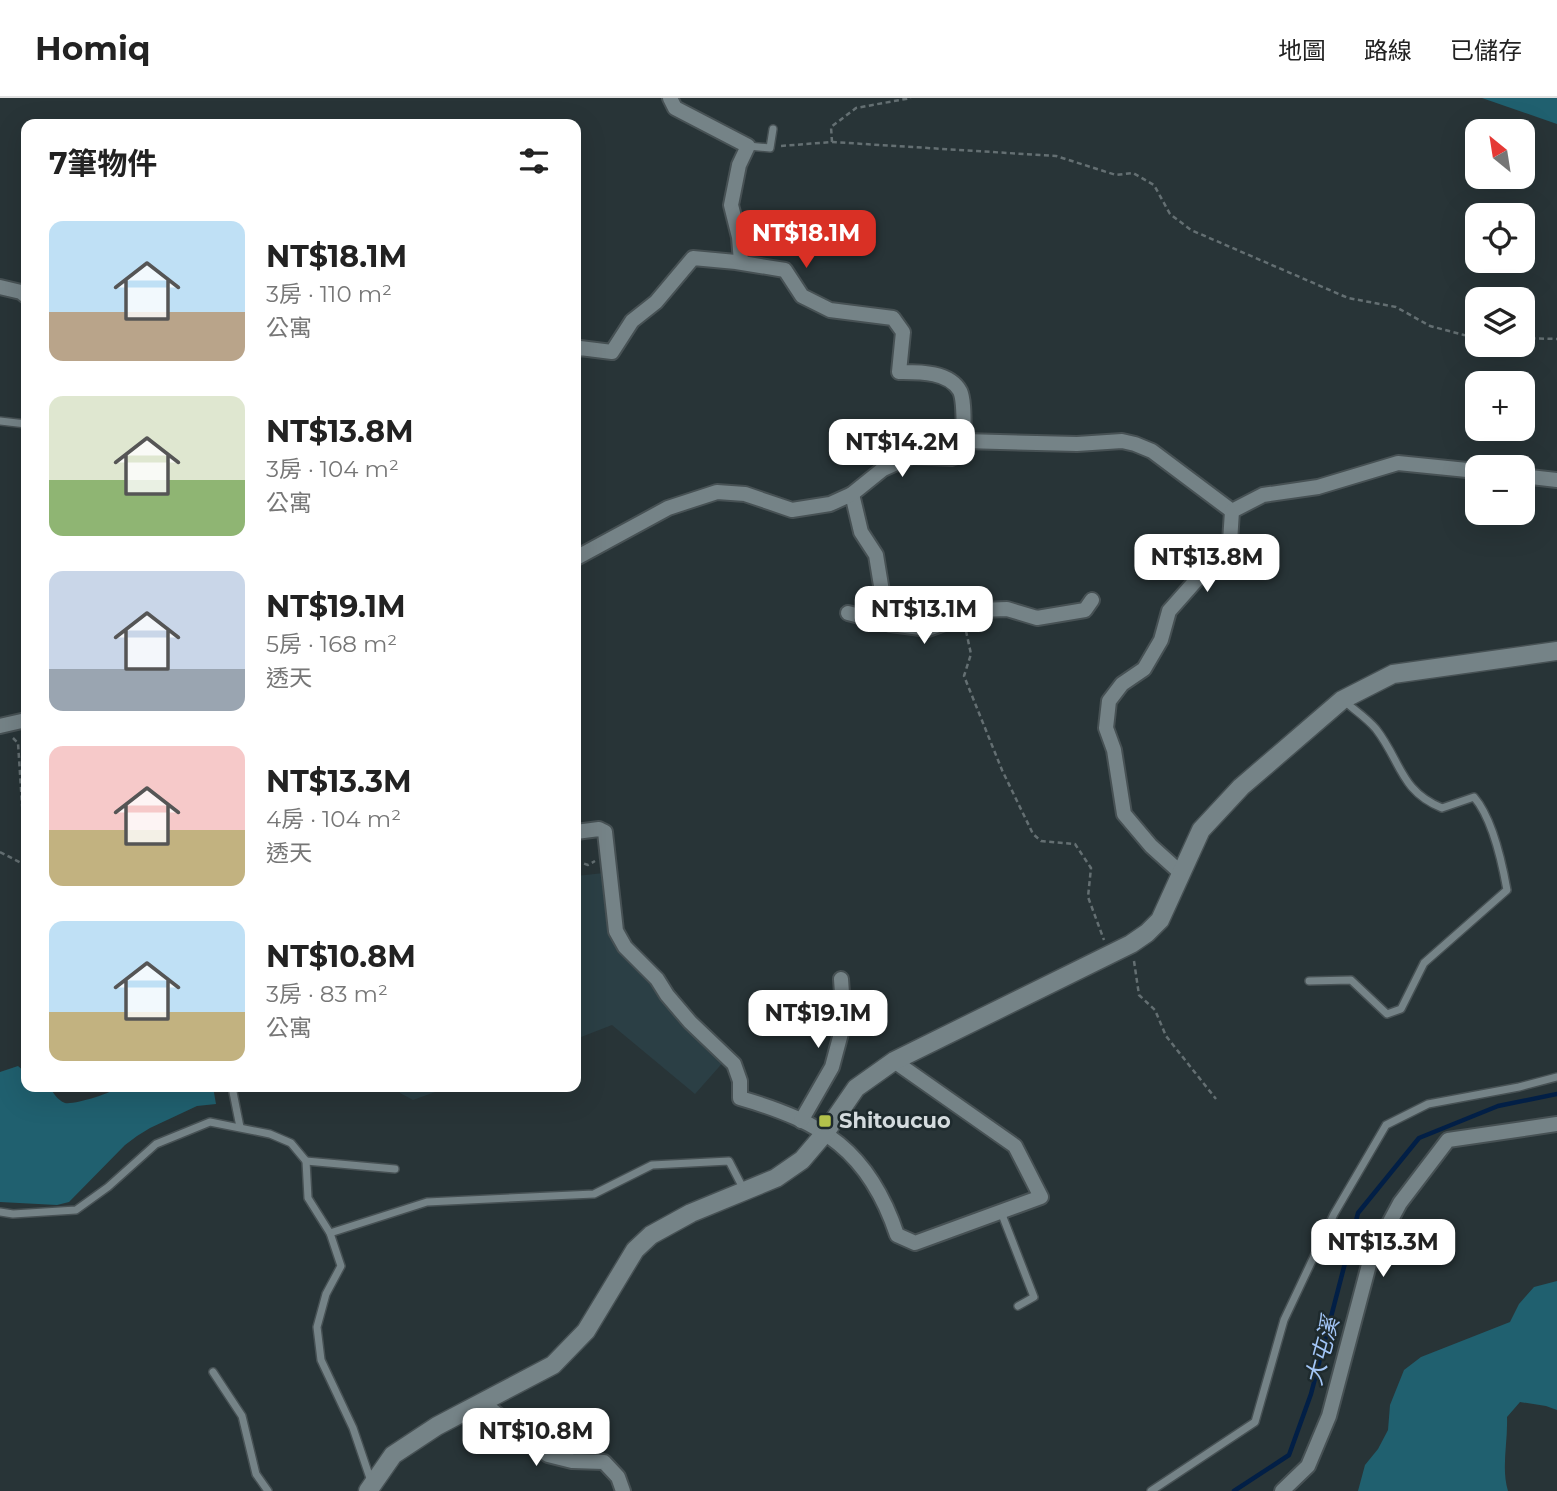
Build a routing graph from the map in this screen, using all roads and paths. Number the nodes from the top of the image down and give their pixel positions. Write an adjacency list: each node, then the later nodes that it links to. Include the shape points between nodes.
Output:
1 (670, 98): 5 (street, via 674,108)
2 (911, 98): 4 (path, via 856,107 831,127)
3 (773, 130): 6 (lane)
4 (832, 142): 6 (path); 10 (path, via 1056,156 1116,175 1133,173 1154,185 1170,214 1191,230 1348,298 1396,307 1430,326)
5 (748, 146): 6 (lane); 7 (street, via 731,205)
6 (771, 147)
7 (741, 262): 13 (street, via 693,258 656,302 632,321 612,352); 16 (street, via 785,270 802,296 830,310 893,318 903,332 899,372 931,372 954,384 961,393)
8 (0, 287): 9 (street)
9 (21, 292)
10 (1465, 335)
11 (1535, 338): 12 (path)
12 (1557, 339)
13 (581, 348)
14 (0, 421): 15 (lane)
15 (21, 423)
16 (964, 441): 20 (street, via 959,455 912,456 883,469); 21 (street, via 1135,444 1152,451)
17 (1465, 470): 21 (street, via 1398,463 1318,487 1263,495)
18 (1535, 477): 19 (street)
19 (1557, 480)
20 (852, 494): 22 (street, via 830,504 792,510 745,494 717,492 668,508); 26 (street, via 861,532 876,555)
21 (1232, 512): 35 (street, via 1230,542 1169,611 1161,640 1144,669 1122,684 1109,701 1106,728 1124,814)
22 (581, 555)
23 (1092, 600): 25 (street, via 1085,610 1037,618 1007,609 980,610)
24 (848, 613): 26 (street)
25 (963, 617): 26 (street, via 928,629); 37 (path, via 971,654 964,676 1002,770 1033,834 1041,841 1075,844 1091,868 1088,897)
26 (891, 624)
27 (1557, 651): 28 (street, via 1393,674)
28 (1342, 700): 35 (street, via 1241,787 1201,830); 39 (lane, via 1376,729 1406,782 1426,801 1443,808 1474,797 1481,805 1507,890 1424,963 1401,1009 1387,1014 1351,980)
29 (21, 721): 30 (street)
30 (0, 726): 31 (path, via 18,743)
31 (21, 789)
32 (581, 831): 44 (street, via 605,832 615,931 625,947 690,1022 734,1064 740,1098)
33 (0, 852): 34 (path)
34 (21, 862)
35 (1182, 874): 36 (street, via 1160,920)
36 (1131, 944): 37 (street); 43 (path, via 1139,995 1155,1010 1166,1036)
37 (1110, 953): 40 (street)
38 (841, 979): 44 (street, via 844,1022 832,1067)
39 (1309, 981)
40 (894, 1060): 47 (street, via 856,1088); 52 (street, via 1015,1146 1041,1197)
41 (1557, 1077): 60 (lane, via 1428,1104 1386,1125 1334,1214 1284,1320 1255,1422)
42 (234, 1092): 46 (lane)
43 (1216, 1100)
44 (801, 1121): 47 (street)
45 (1557, 1124): 61 (street, via 1448,1140 1400,1203 1371,1257 1329,1416 1308,1466)
46 (240, 1127): 48 (lane, via 291,1143); 51 (lane, via 210,1122 156,1144 76,1210)
47 (825, 1133): 50 (street, via 802,1160); 52 (street, via 866,1170 887,1205 897,1235 915,1243)
48 (306, 1161): 49 (lane); 53 (lane, via 309,1198)
49 (395, 1169)
50 (745, 1192): 53 (lane, via 729,1161 652,1165 594,1194 427,1202); 56 (street, via 651,1235 635,1250 586,1331 553,1364)
51 (0, 1212)
52 (1000, 1212): 54 (lane, via 1034,1297)
53 (330, 1233): 57 (lane, via 341,1266 326,1294 317,1327 321,1360 353,1428)
54 (1018, 1306)
55 (213, 1372): 58 (lane, via 242,1416 256,1474)
56 (482, 1402): 57 (street, via 393,1455); 59 (street, via 548,1455 604,1462)
57 (370, 1488)
58 (268, 1491)
59 (623, 1491)
60 (1151, 1491)
61 (1282, 1491)

